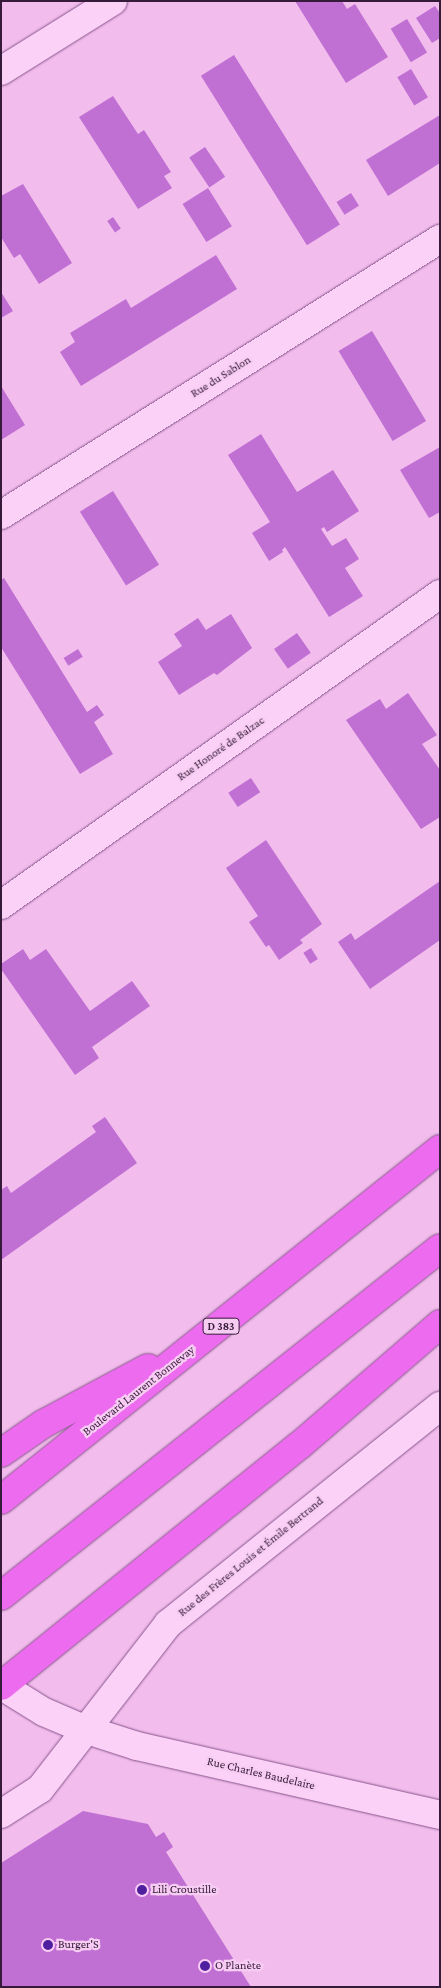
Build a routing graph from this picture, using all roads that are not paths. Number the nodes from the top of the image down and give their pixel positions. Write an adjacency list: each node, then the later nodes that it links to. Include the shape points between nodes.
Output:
1 (113, 1): 2 (street)
2 (1, 72)
3 (440, 238): 4 (street, Rue du Sablon)
4 (1, 516)
5 (440, 594): 6 (street, Rue Honoré de Balzac)
6 (1, 905)
7 (440, 1149): 10 (highway, Boulevard Laurent Bonnevay / D 383)
8 (440, 1248): 14 (highway)
9 (440, 1324): 15 (highway, via 300,1445)
10 (211, 1334): 12 (highway, via 43,1424); 13 (highway, Boulevard Laurent Bonnevay / D 383)
11 (440, 1406): 16 (street, Rue des Frères Louis et Émile Bertrand, via 168,1624)
12 (1, 1452)
13 (1, 1500)
14 (1, 1596)
15 (2, 1686): 16 (street, Rue Charles Baudelaire, via 44,1712)
16 (84, 1729): 17 (street, Rue des Frères Louis et Émile Bertrand, via 40,1789); 18 (street, Rue Charles Baudelaire, via 137,1746)
17 (1, 1814)
18 (440, 1815)

